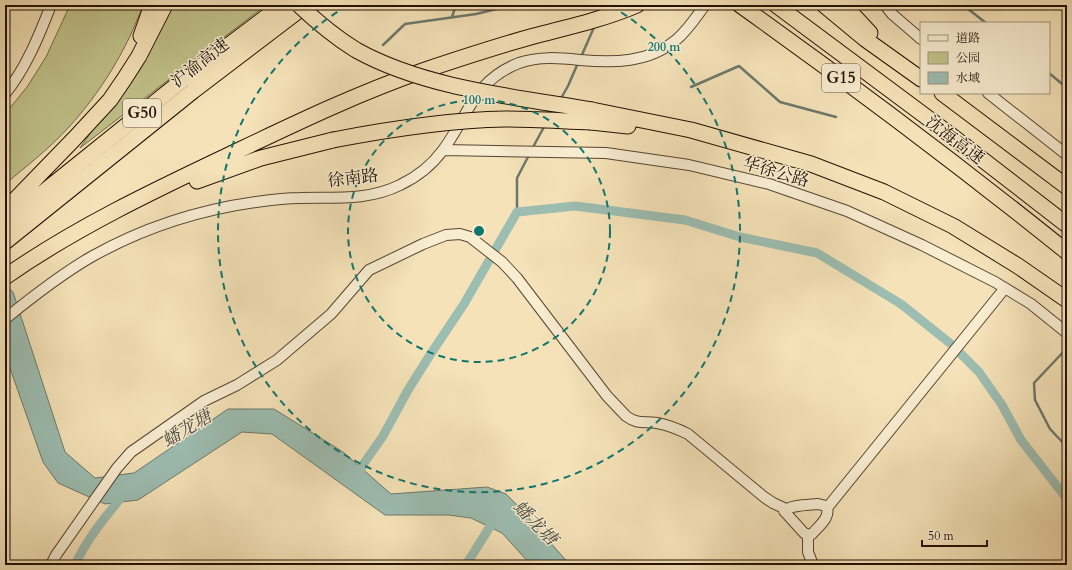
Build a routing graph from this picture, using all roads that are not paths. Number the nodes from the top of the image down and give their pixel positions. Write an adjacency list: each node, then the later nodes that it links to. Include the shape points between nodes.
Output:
1 (51, 5): 19 (street, via 39,36 14,83)
2 (152, 5): 23 (highway, via 144,29 121,76)
3 (165, 5): 23 (highway, via 152,33 125,78)
4 (282, 5): 29 (highway, 沪渝高速 / G50, via 184,79)
5 (295, 5): 15 (highway, bridge)
6 (299, 5): 15 (highway, bridge)
7 (306, 5): 27 (highway, 沪渝高速 / G50, via 193,91)
8 (705, 5): 24 (street, 徐南路, via 676,40 665,48 638,59 596,62 551,58 528,61 506,69 482,88)
9 (740, 5): 34 (highway, 沈海高速 / G15, via 940,152)
10 (776, 5): 30 (highway, 沈海高速 / G15)
11 (824, 5): 16 (highway)
12 (844, 5): 16 (highway)
13 (885, 5): 17 (street)
14 (632, 7): 33 (highway, via 423,70 344,102 150,194)
15 (319, 24): 22 (highway, bridge, via 357,50 402,70 433,80)
16 (867, 36): 18 (highway)
17 (920, 38)
18 (920, 76)
19 (5, 94)
20 (943, 94): 26 (highway)
21 (989, 94): 25 (street)
22 (591, 116): 33 (highway, bridge, via 462,121 412,126 282,152 219,172 152,198); 37 (highway, via 691,130 811,164 884,192 953,226)
23 (92, 120): 28 (highway)
24 (444, 150): 36 (street, 华徐公路, via 606,153 689,165 769,184 847,211 922,245); 38 (street, 徐南路, via 418,174 382,193 341,199 299,198 255,202 169,222 129,238 90,258 54,280)
25 (1067, 155)
26 (1067, 187)
27 (73, 188): 31 (highway, 沪渝高速 / G50); 32 (highway)
28 (5, 210)
29 (5, 223)
30 (1067, 225)
31 (5, 242)
32 (5, 246)
33 (50, 247): 35 (highway)
34 (1067, 252)
35 (6, 276)
36 (1005, 288): 39 (street, 华徐公路, via 1031,304); 40 (street)
37 (1067, 300)
38 (5, 319)
39 (1065, 331)
40 (827, 508): 41 (street, via 818,504); 42 (street, via 827,517 812,534)
41 (786, 509): 42 (street, via 786,514); 43 (street, via 764,497 688,434 665,425 640,423 626,416 607,396 502,262 465,235 453,234 374,266 364,274 331,314 286,353 254,376 204,401 131,452 56,555)
42 (808, 535): 44 (street, via 808,552)
43 (52, 565)
44 (813, 565)

